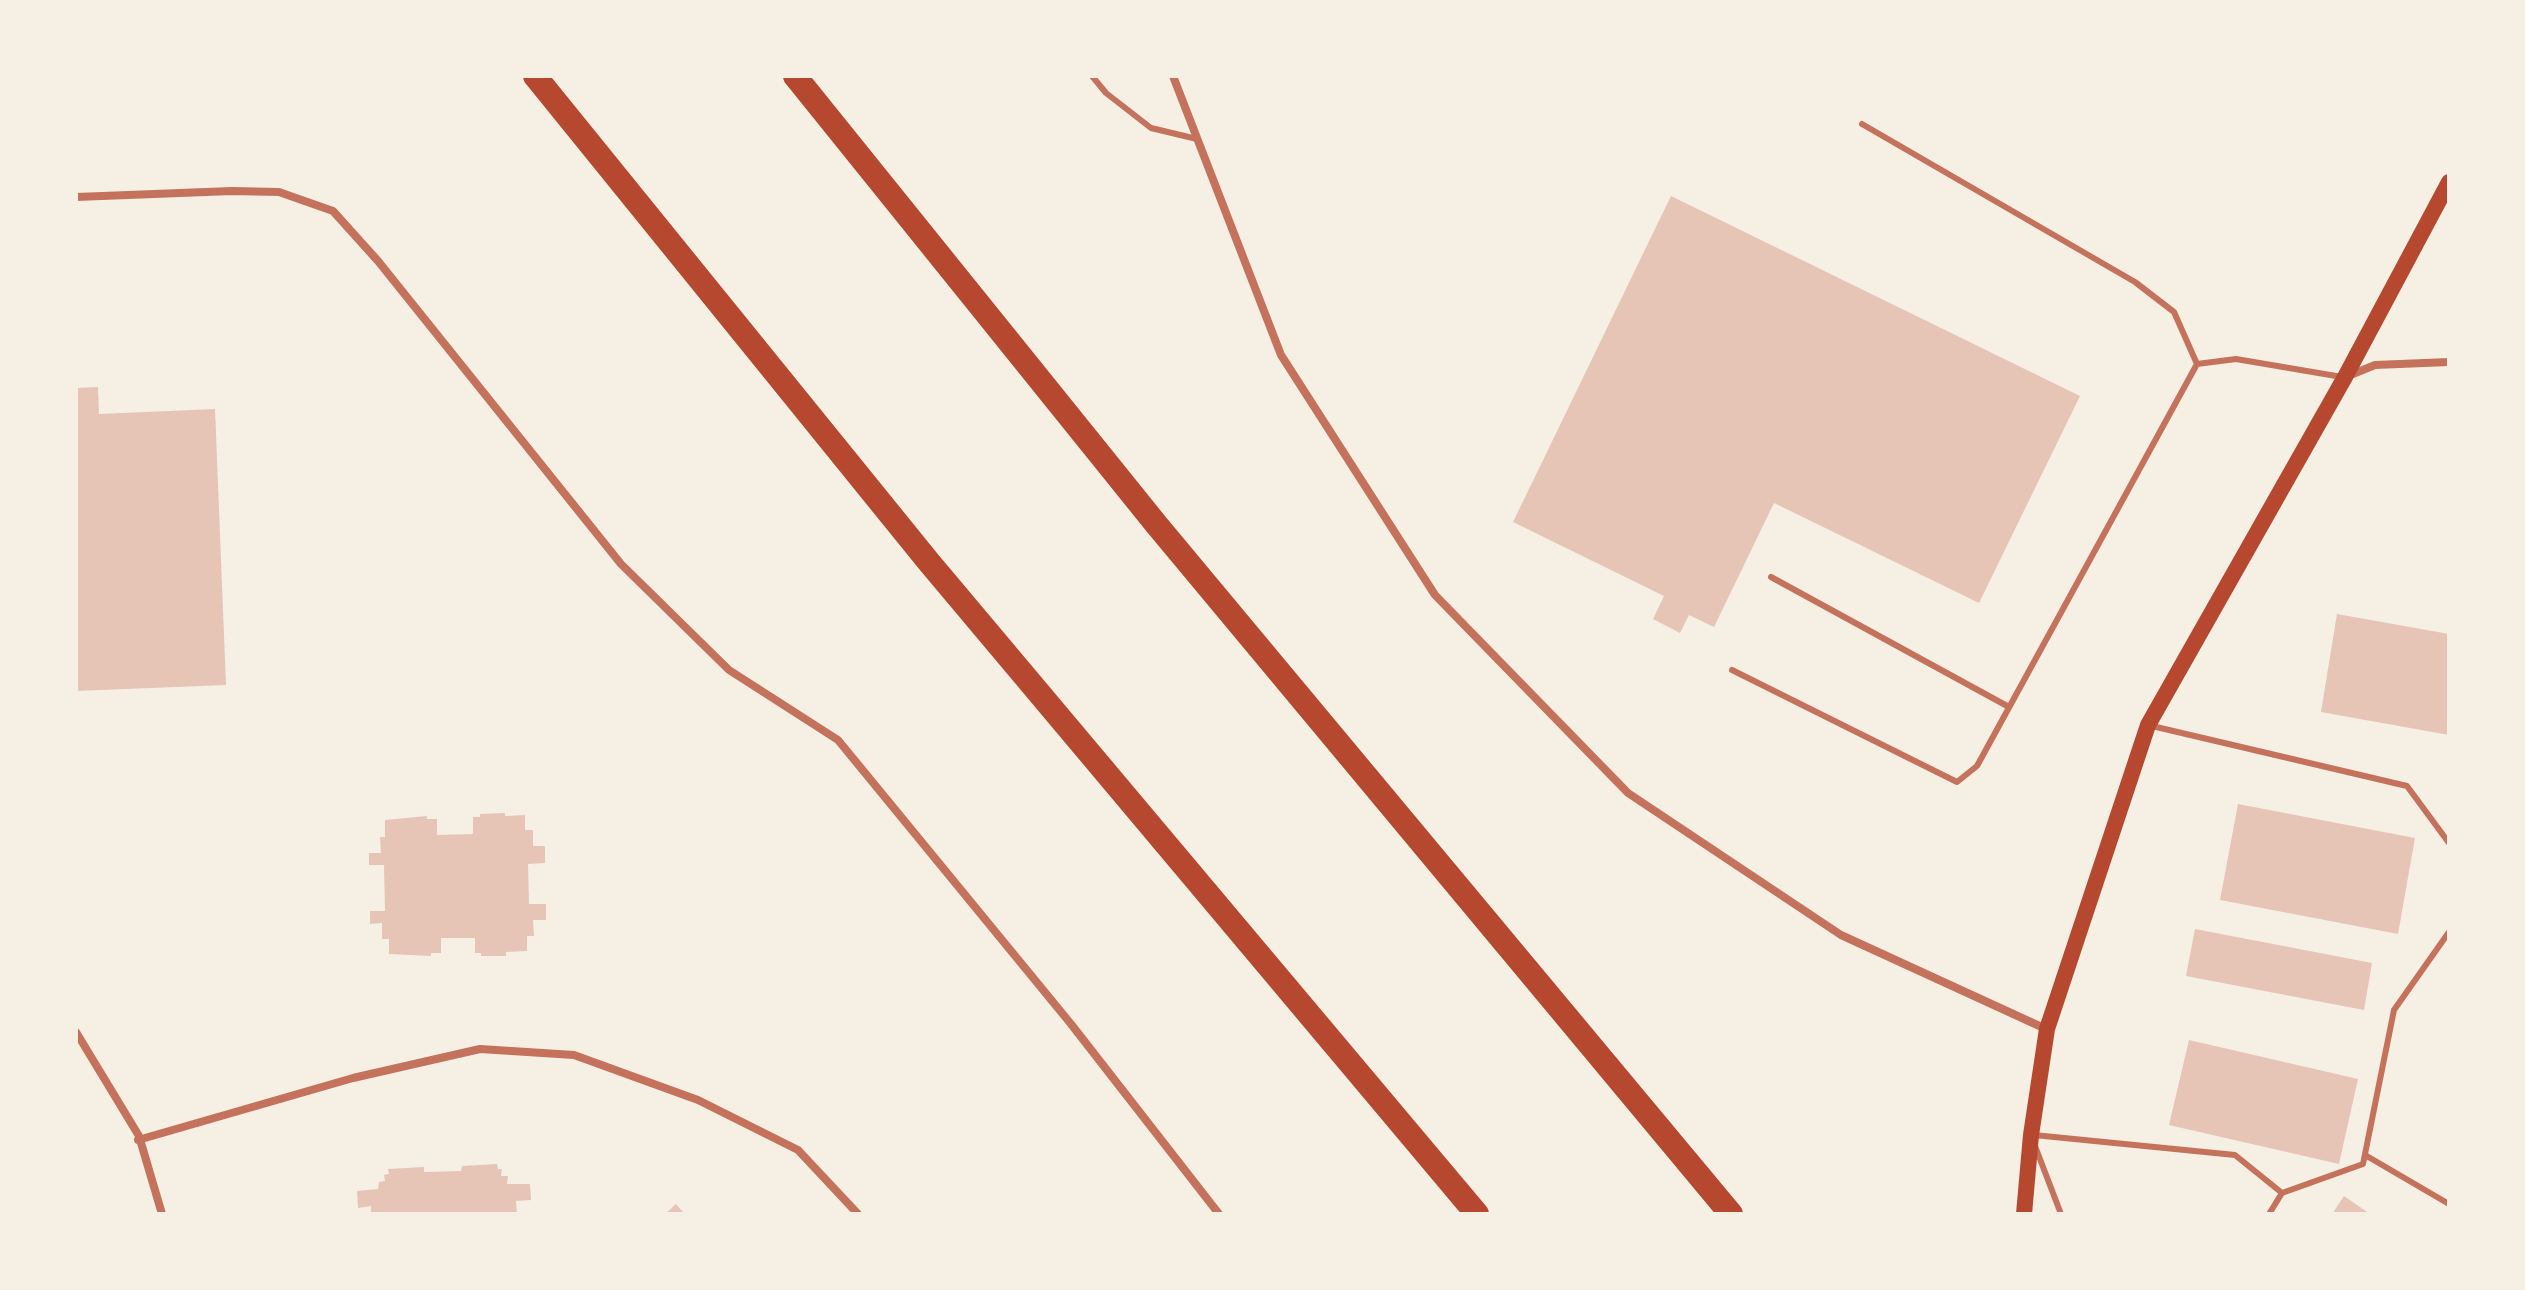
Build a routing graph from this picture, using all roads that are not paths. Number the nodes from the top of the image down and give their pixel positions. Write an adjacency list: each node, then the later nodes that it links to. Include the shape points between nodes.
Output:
1 (535, 76): 28 (highway, via 918,549)
2 (795, 76): 29 (highway, via 1166,536)
3 (1092, 76): 6 (lane, via 1151,128)
4 (1173, 76): 6 (street)
5 (1862, 124): 10 (lane, via 2135,282 2174,312)
6 (1197, 139): 18 (street, via 1281,355 1435,595 1628,793 1841,935)
7 (2449, 182): 11 (main road)
8 (76, 197): 27 (street, via 279,192 333,211 621,564 729,670 838,740)
9 (2449, 362): 11 (street, via 2375,365)
10 (2197, 364): 11 (lane, via 2236,359); 14 (lane)
11 (2345, 377): 15 (main road)
12 (1771, 577): 14 (lane)
13 (1732, 670): 14 (lane, via 1957,782 1977,766)
14 (2009, 707)
15 (2148, 725): 16 (lane, via 2407,786); 18 (main road)
16 (2449, 843)
17 (2449, 932): 22 (lane, via 2394,1010)
18 (2047, 1029): 20 (main road)
19 (76, 1032): 21 (street)
20 (2031, 1135): 23 (lane, via 2235,1155); 30 (main road); 31 (lane)
21 (138, 1140): 25 (street); 26 (street, via 353,1078 480,1049 574,1055 698,1100 798,1150)
22 (2365, 1155): 23 (lane, via 2363,1164); 24 (lane)
23 (2282, 1193): 32 (lane)
24 (2449, 1204)
25 (162, 1214)
26 (858, 1214)
27 (1219, 1214)
28 (1477, 1214)
29 (1731, 1214)
30 (2024, 1214)
31 (2061, 1214)
32 (2269, 1214)

